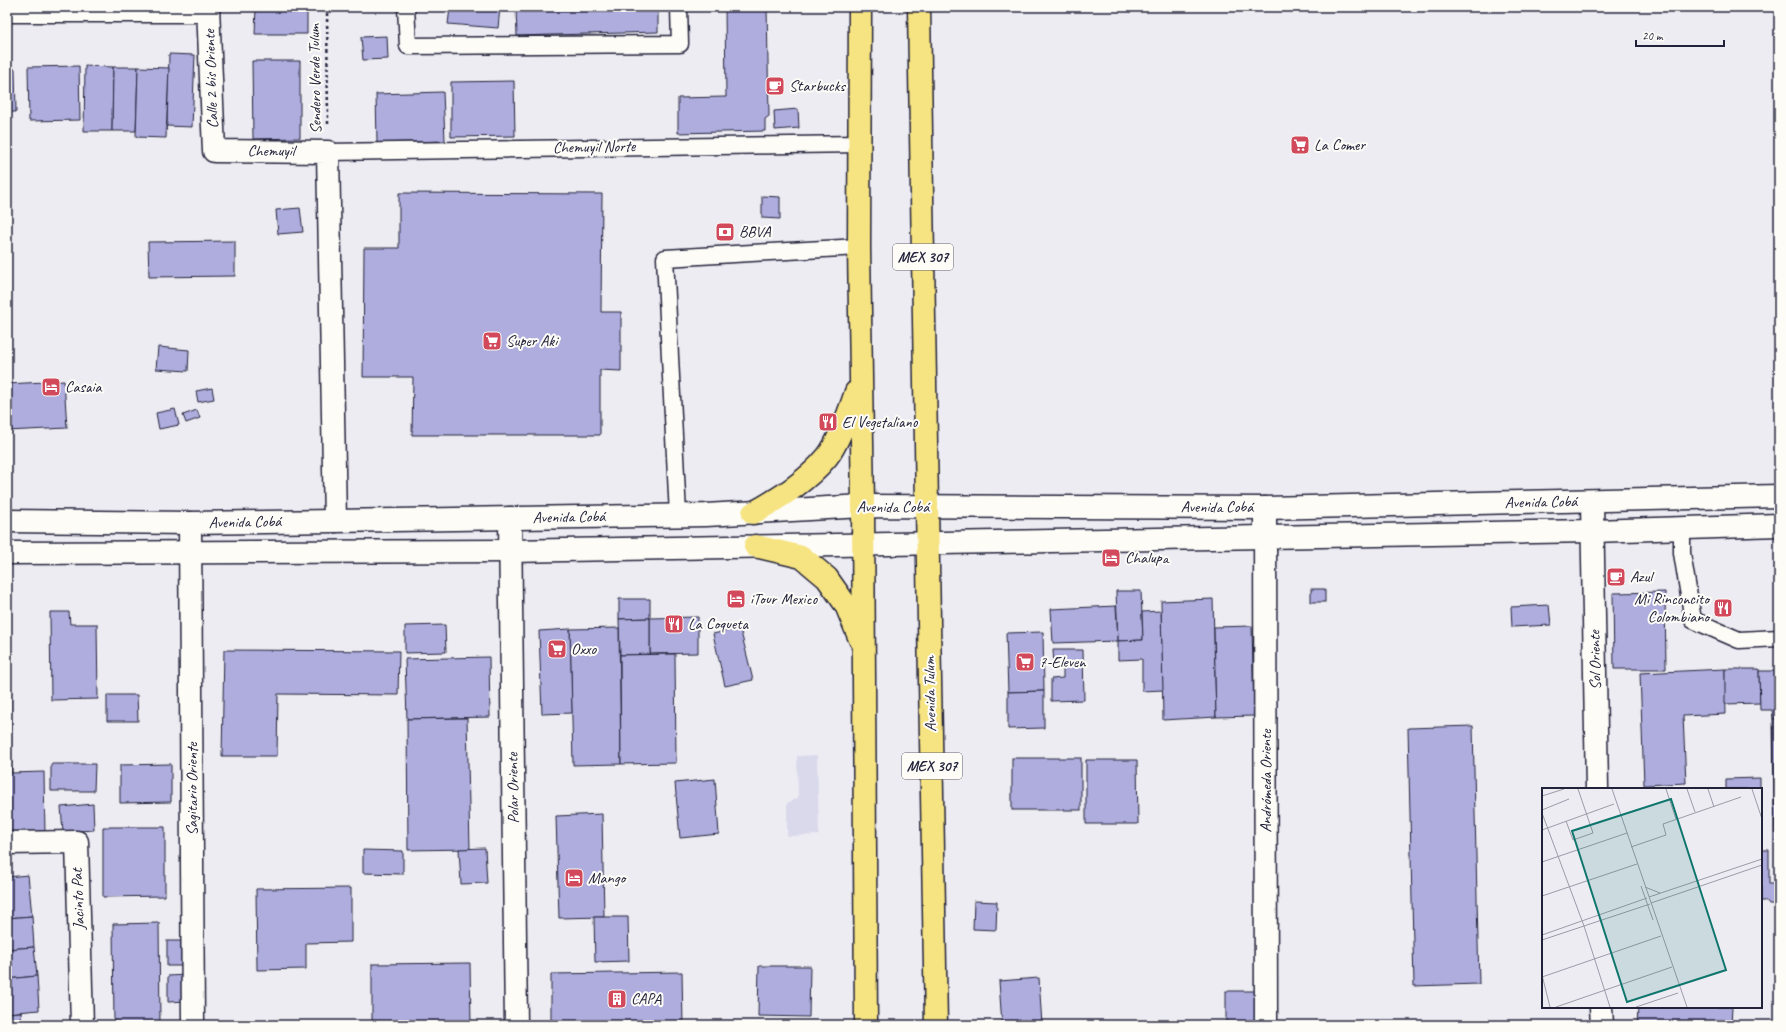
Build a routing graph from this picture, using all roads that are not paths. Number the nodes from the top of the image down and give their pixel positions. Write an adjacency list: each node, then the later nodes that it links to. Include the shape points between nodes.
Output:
1 (406, 7): 2 (lane, via 408,46 680,44)
2 (679, 7)
3 (860, 7): 7 (main road)
4 (919, 7): 15 (main road, MEX 307)
5 (208, 9): 6 (main road); 8 (main road, Calle 2 bis Oriente)
6 (7, 10)
7 (860, 144): 9 (lane, Chemuyil Norte); 10 (main road)
8 (214, 151): 9 (main road, Chemuyil)
9 (328, 152): 21 (main road)
10 (859, 247): 11 (main road); 18 (lane, via 665,258)
11 (861, 377): 14 (main road); 17 (main road, via 846,420 828,456 801,482)
12 (1779, 496): 13 (main road, Avenida Cobá)
13 (1592, 501): 16 (main road, Avenida Cobá); 25 (main road, Sol Oriente)
14 (863, 506): 15 (main road, Avenida Cobá); 17 (main road, Avenida Cobá); 28 (main road)
15 (926, 506): 16 (main road, Avenida Cobá); 27 (main road, Avenida Tulum / MEX 307)
16 (1265, 508): 26 (main road, Andrómeda Oriente)
17 (753, 513): 18 (main road, Avenida Cobá)
18 (678, 515): 19 (main road, Avenida Cobá)
19 (510, 518): 21 (main road, Avenida Cobá); 30 (main road, Polar Oriente)
20 (7, 521): 22 (main road, Avenida Cobá)
21 (335, 521): 22 (main road, Avenida Cobá)
22 (190, 523): 31 (main road, Sagitario Oriente)
23 (1779, 525): 24 (main road, Avenida Cobá)
24 (1682, 528): 25 (main road, Avenida Cobá); 33 (lane, via 1682,552 1694,620 1739,640)
25 (1593, 531): 26 (main road, Avenida Cobá); 35 (main road, Sol Oriente)
26 (1265, 537): 27 (main road, Avenida Cobá); 43 (main road, Andrómeda Oriente)
27 (928, 544): 28 (main road, Avenida Cobá); 42 (main road, Avenida Tulum / MEX 307)
28 (863, 545): 29 (main road, Avenida Cobá); 34 (main road)
29 (755, 546): 30 (main road, Avenida Cobá); 34 (main road, via 802,557 827,578 846,605)
30 (510, 551): 31 (main road, Avenida Cobá); 40 (main road, Polar Oriente)
31 (190, 552): 32 (main road, Avenida Cobá); 39 (main road, Sagitario Oriente)
32 (7, 553)
33 (1779, 638)
34 (864, 650): 41 (main road)
35 (1597, 788)
36 (7, 843): 38 (main road, Jacinto Pat, via 77,842)
37 (1601, 1008): 44 (main road)
38 (82, 1025)
39 (193, 1025)
40 (516, 1025)
41 (866, 1025)
42 (936, 1025)
43 (1266, 1025)
44 (1602, 1025)

